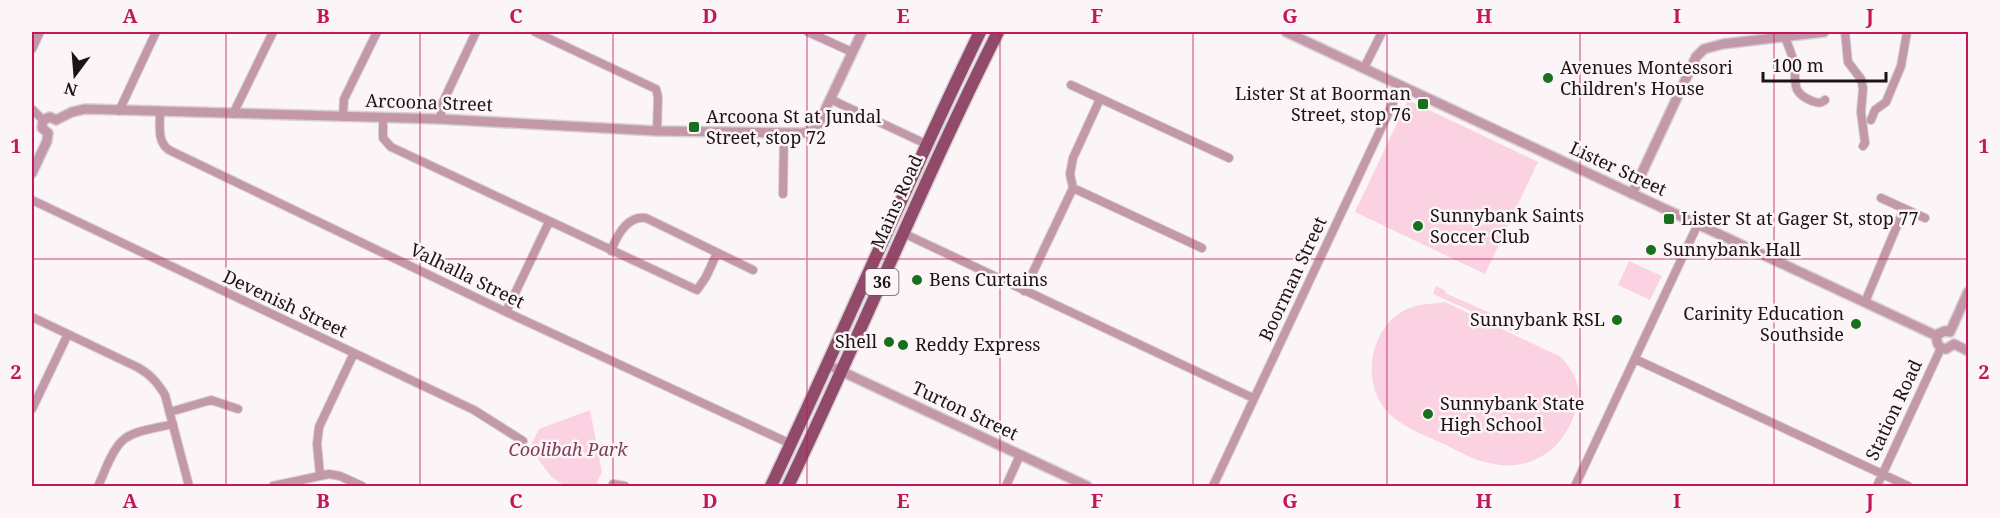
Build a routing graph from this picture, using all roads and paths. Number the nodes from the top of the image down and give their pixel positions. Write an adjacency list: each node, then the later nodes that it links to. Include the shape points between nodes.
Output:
1 (40, 32): 17 (street)
2 (156, 32): 26 (street)
3 (273, 32): 28 (street)
4 (377, 32): 29 (street, via 344,99)
5 (477, 32): 31 (street, via 443,102)
6 (535, 32): 35 (street, via 656,89)
7 (808, 32): 18 (street)
8 (862, 32): 18 (street)
9 (980, 32): 38 (main road, Mains Road / 36)
10 (998, 32): 44 (main road, Mains Road / 36)
11 (1286, 32): 19 (street, Lister Street)
12 (1382, 32): 19 (street)
13 (1824, 32): 16 (street)
14 (1845, 32): 39 (street, via 1848,62 1863,88)
15 (1907, 32): 34 (street, via 1901,66 1886,102 1875,110)
16 (1785, 37): 24 (street, via 1798,92 1816,103); 46 (street, via 1723,44 1704,49 1696,57)
17 (32, 49)
18 (852, 52): 22 (street)
19 (1364, 68): 21 (street, Lister Street)
20 (1071, 85): 23 (street)
21 (1401, 86): 46 (street, Lister Street); 73 (street, Boorman Street)
22 (830, 99): 37 (street, Arcoona Street, via 816,128); 38 (street)
23 (1100, 99): 40 (street); 43 (street, via 1073,158)
24 (1825, 100)
25 (32, 109): 32 (street)
26 (120, 111): 27 (street, Arcoona Street); 33 (street, Arcoona Street, via 85,109)
27 (160, 112): 28 (street, Arcoona Street); 61 (street, Valhalla Street, via 160,141 169,150)
28 (233, 114): 29 (street, Arcoona Street)
29 (343, 117): 30 (street, Arcoona Street)
30 (383, 118): 31 (street, Arcoona Street); 51 (street, via 383,138 391,147)
31 (441, 119): 35 (street, Arcoona Street)
32 (43, 120): 33 (street); 36 (street, via 42,128)
33 (56, 120): 36 (street, via 56,131)
34 (1871, 120)
35 (657, 131): 37 (street, Arcoona Street)
36 (48, 133): 41 (street)
37 (784, 134): 45 (street)
38 (926, 144): 42 (main road, Mains Road / 36)
39 (1863, 146)
40 (1229, 158)
41 (32, 173)
42 (906, 186): 44 (main road); 71 (main road, Mains Road / 36)
43 (1073, 188): 54 (street); 58 (street)
44 (921, 192): 53 (main road, Mains Road / 36)
45 (783, 194)
46 (1632, 194): 52 (street, Lister Street)
47 (1881, 198): 49 (street)
48 (32, 200): 69 (street, Devenish Street)
49 (1904, 209): 50 (street); 60 (street)
50 (1925, 218)
51 (549, 222): 55 (street); 61 (street)
52 (1698, 224): 60 (street, Lister Street); 70 (street)
53 (903, 233): 58 (street); 72 (main road, Mains Road / 36)
54 (1202, 249)
55 (611, 251): 56 (street, via 622,229 639,217); 56 (street, via 697,290)
56 (717, 253): 57 (street)
57 (753, 270)
58 (1024, 291): 73 (street)
59 (1968, 292): 63 (street)
60 (1865, 302): 65 (street, Lister Street)
61 (506, 312): 79 (street, Valhalla Street)
62 (32, 317): 64 (street)
63 (1950, 332): 65 (street, via 1943,331); 66 (street)
64 (68, 334): 74 (street); 76 (street, via 148,372 165,395)
65 (1937, 336): 67 (street)
66 (1954, 344): 67 (street, via 1949,349); 68 (street)
67 (1941, 348): 82 (street, Station Road)
68 (1968, 351)
69 (354, 353): 78 (street, Devenish Street, via 474,410); 81 (street, via 319,427)
70 (1635, 359): 82 (street); 94 (street)
71 (828, 365): 72 (street, Turton Street); 79 (main road, Mains Road / 36)
72 (843, 372): 80 (street, Turton Street); 90 (main road, Mains Road / 36)
73 (1253, 398): 93 (street, Boorman Street)
74 (32, 409)
75 (238, 409): 76 (street, via 211,400)
76 (170, 412): 77 (street)
77 (172, 424): 83 (street, via 123,440); 85 (street)
78 (523, 441)
79 (791, 444): 89 (main road, Mains Road / 36)
80 (1020, 455): 91 (street); 92 (street, Turton Street)
81 (320, 475): 86 (street); 87 (street, via 340,476)
82 (1882, 475): 95 (street, Station Road); 96 (street)
83 (99, 484)
84 (613, 484): 88 (street)
85 (189, 486)
86 (273, 486)
87 (362, 486)
88 (625, 486)
89 (771, 486)
90 (788, 486)
91 (1006, 486)
92 (1087, 486)
93 (1213, 486)
94 (1575, 486)
95 (1877, 486)
96 (1908, 486)

